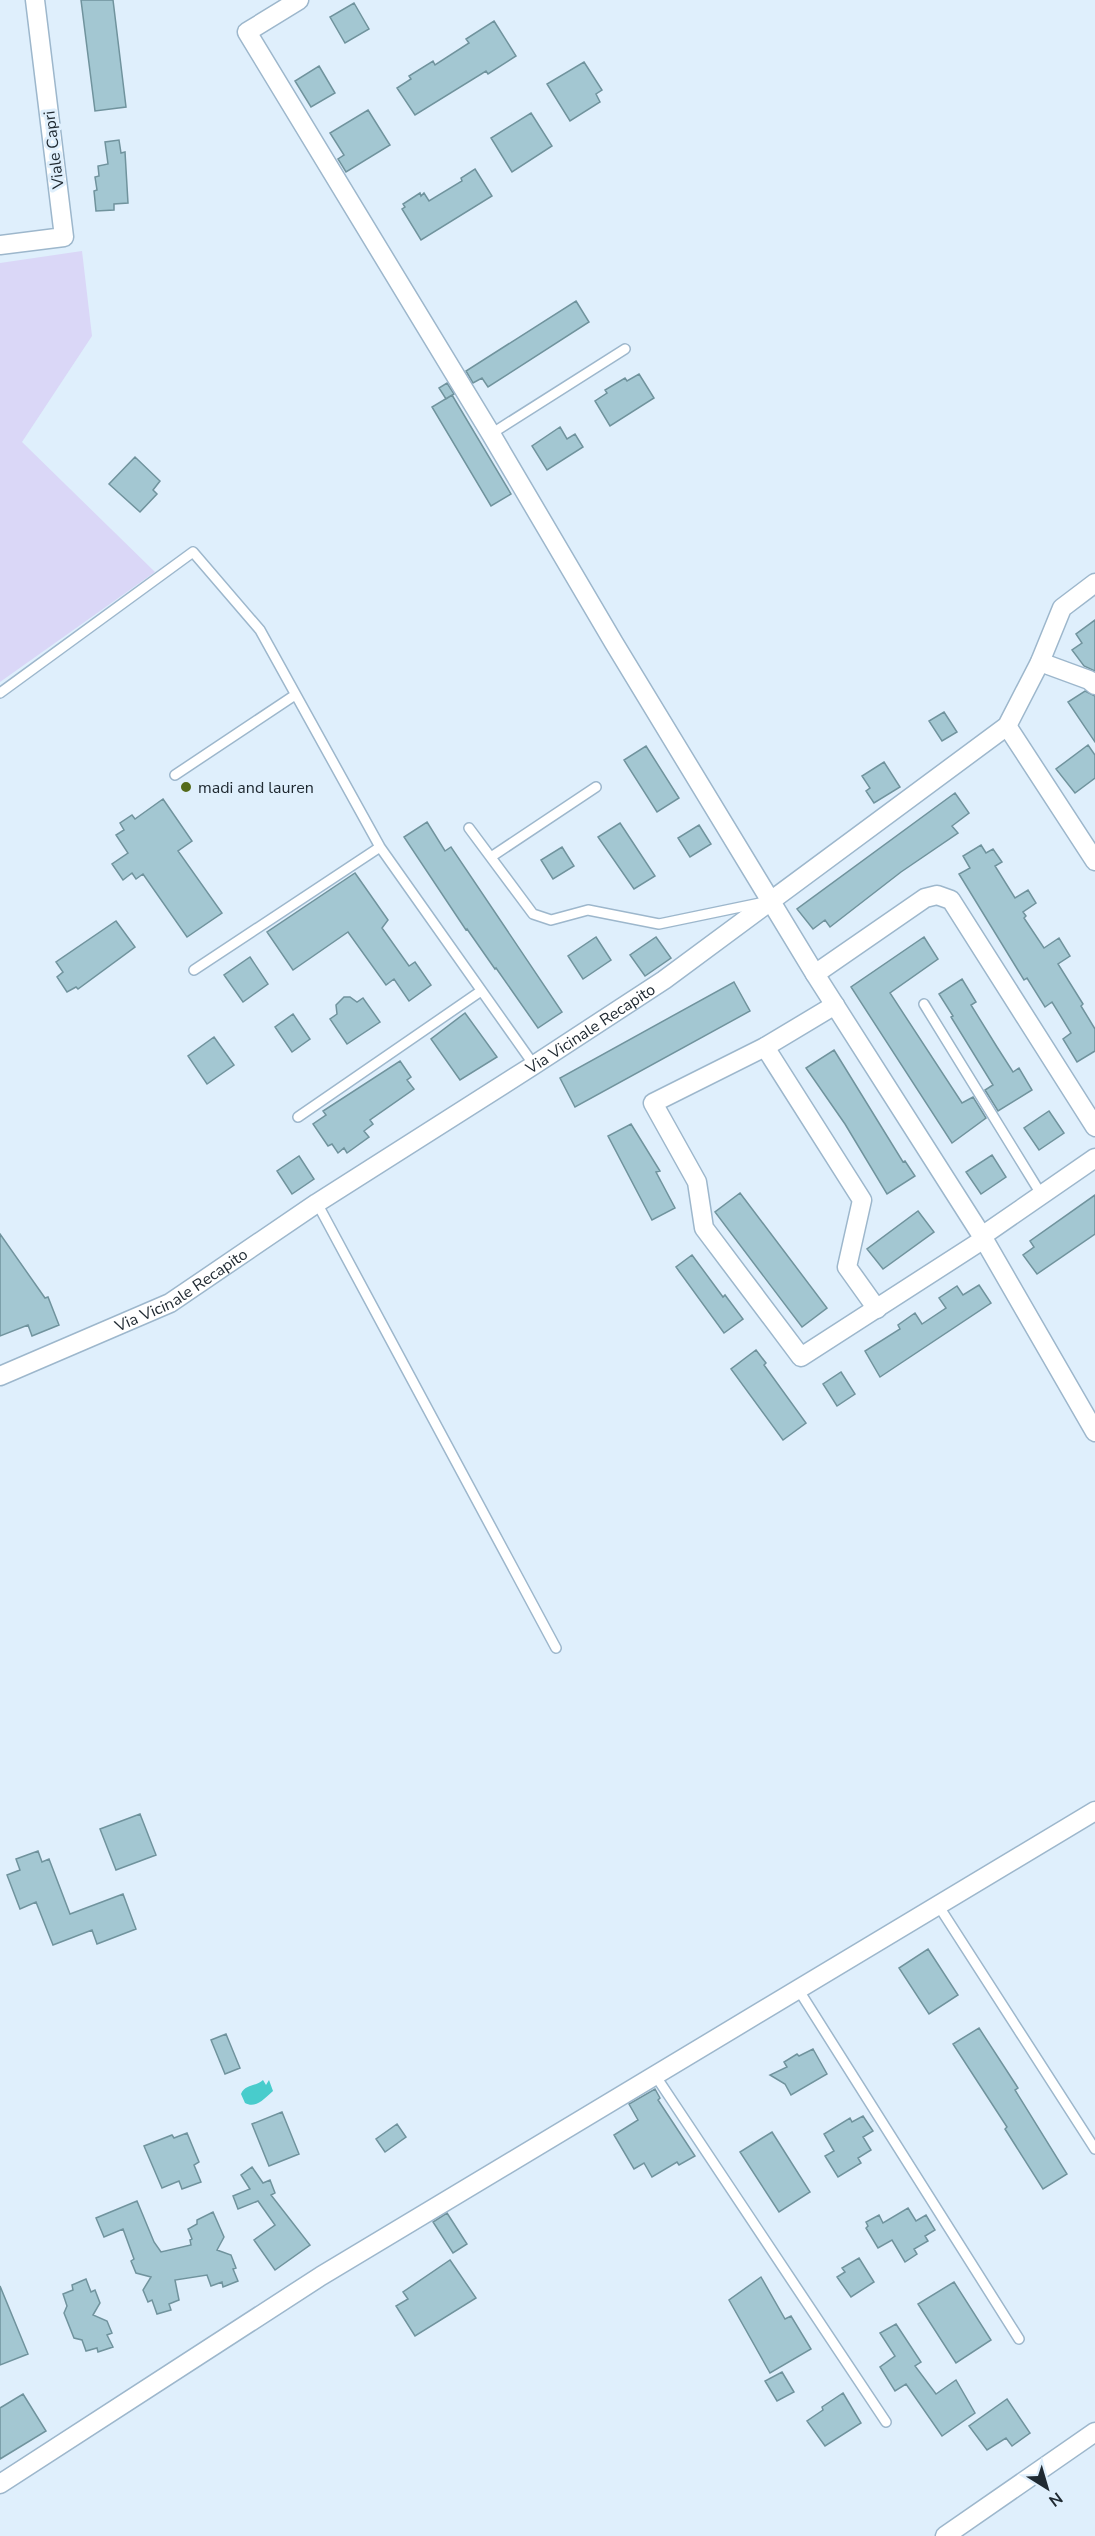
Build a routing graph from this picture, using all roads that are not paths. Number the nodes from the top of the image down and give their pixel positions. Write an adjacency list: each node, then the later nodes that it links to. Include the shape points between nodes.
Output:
1 (35, 0): 3 (street, Viale Capri, via 64,237)
2 (299, 0): 5 (street, via 247,32)
3 (0, 245)
4 (625, 349): 5 (lane)
5 (491, 434): 18 (street)
6 (1095, 583): 7 (street, Via Vicinale Recapito, via 1062,608)
7 (1040, 662): 8 (street); 11 (street, Via Vicinale Recapito)
8 (1095, 685)
9 (0, 693): 10 (lane, via 193,552 260,630)
10 (295, 694): 12 (lane); 15 (lane)
11 (1007, 726): 17 (street); 18 (street, Via Vicinale Recapito)
12 (175, 775)
13 (596, 787): 16 (lane)
14 (469, 828): 16 (lane)
15 (380, 847): 19 (lane); 21 (lane)
16 (490, 857): 18 (lane, via 533,914 551,920 588,910 659,924)
17 (1095, 861)
18 (771, 901): 20 (street); 25 (street, Via Vicinale Recapito, via 664,980)
19 (194, 970)
20 (815, 974): 23 (street); 27 (street, via 925,898 937,895 951,900)
21 (481, 991): 25 (lane); 26 (lane)
22 (924, 1004): 29 (lane)
23 (835, 1005): 24 (street); 31 (street)
24 (765, 1047): 32 (street, via 862,1200 847,1267); 32 (street, via 653,1103 697,1182 704,1228 801,1357)
25 (534, 1065): 30 (street, Via Vicinale Recapito)
26 (298, 1117)
27 (1095, 1127)
28 (1095, 1158): 29 (street)
29 (1041, 1194): 31 (street)
30 (317, 1203): 33 (street, Via Vicinale Recapito, via 170,1303); 35 (lane)
31 (983, 1237): 32 (street); 34 (street)
32 (877, 1309)
33 (0, 1376)
34 (1095, 1432)
35 (556, 1648)
36 (1095, 1811): 37 (street)
37 (938, 1905): 38 (street); 40 (lane)
38 (798, 1989): 39 (street); 41 (lane)
39 (655, 2075): 42 (lane); 44 (street, via 321,2276)
40 (1095, 2149)
41 (1019, 2339)
42 (886, 2422)
43 (1095, 2432): 45 (street)
44 (0, 2484)
45 (945, 2536)

